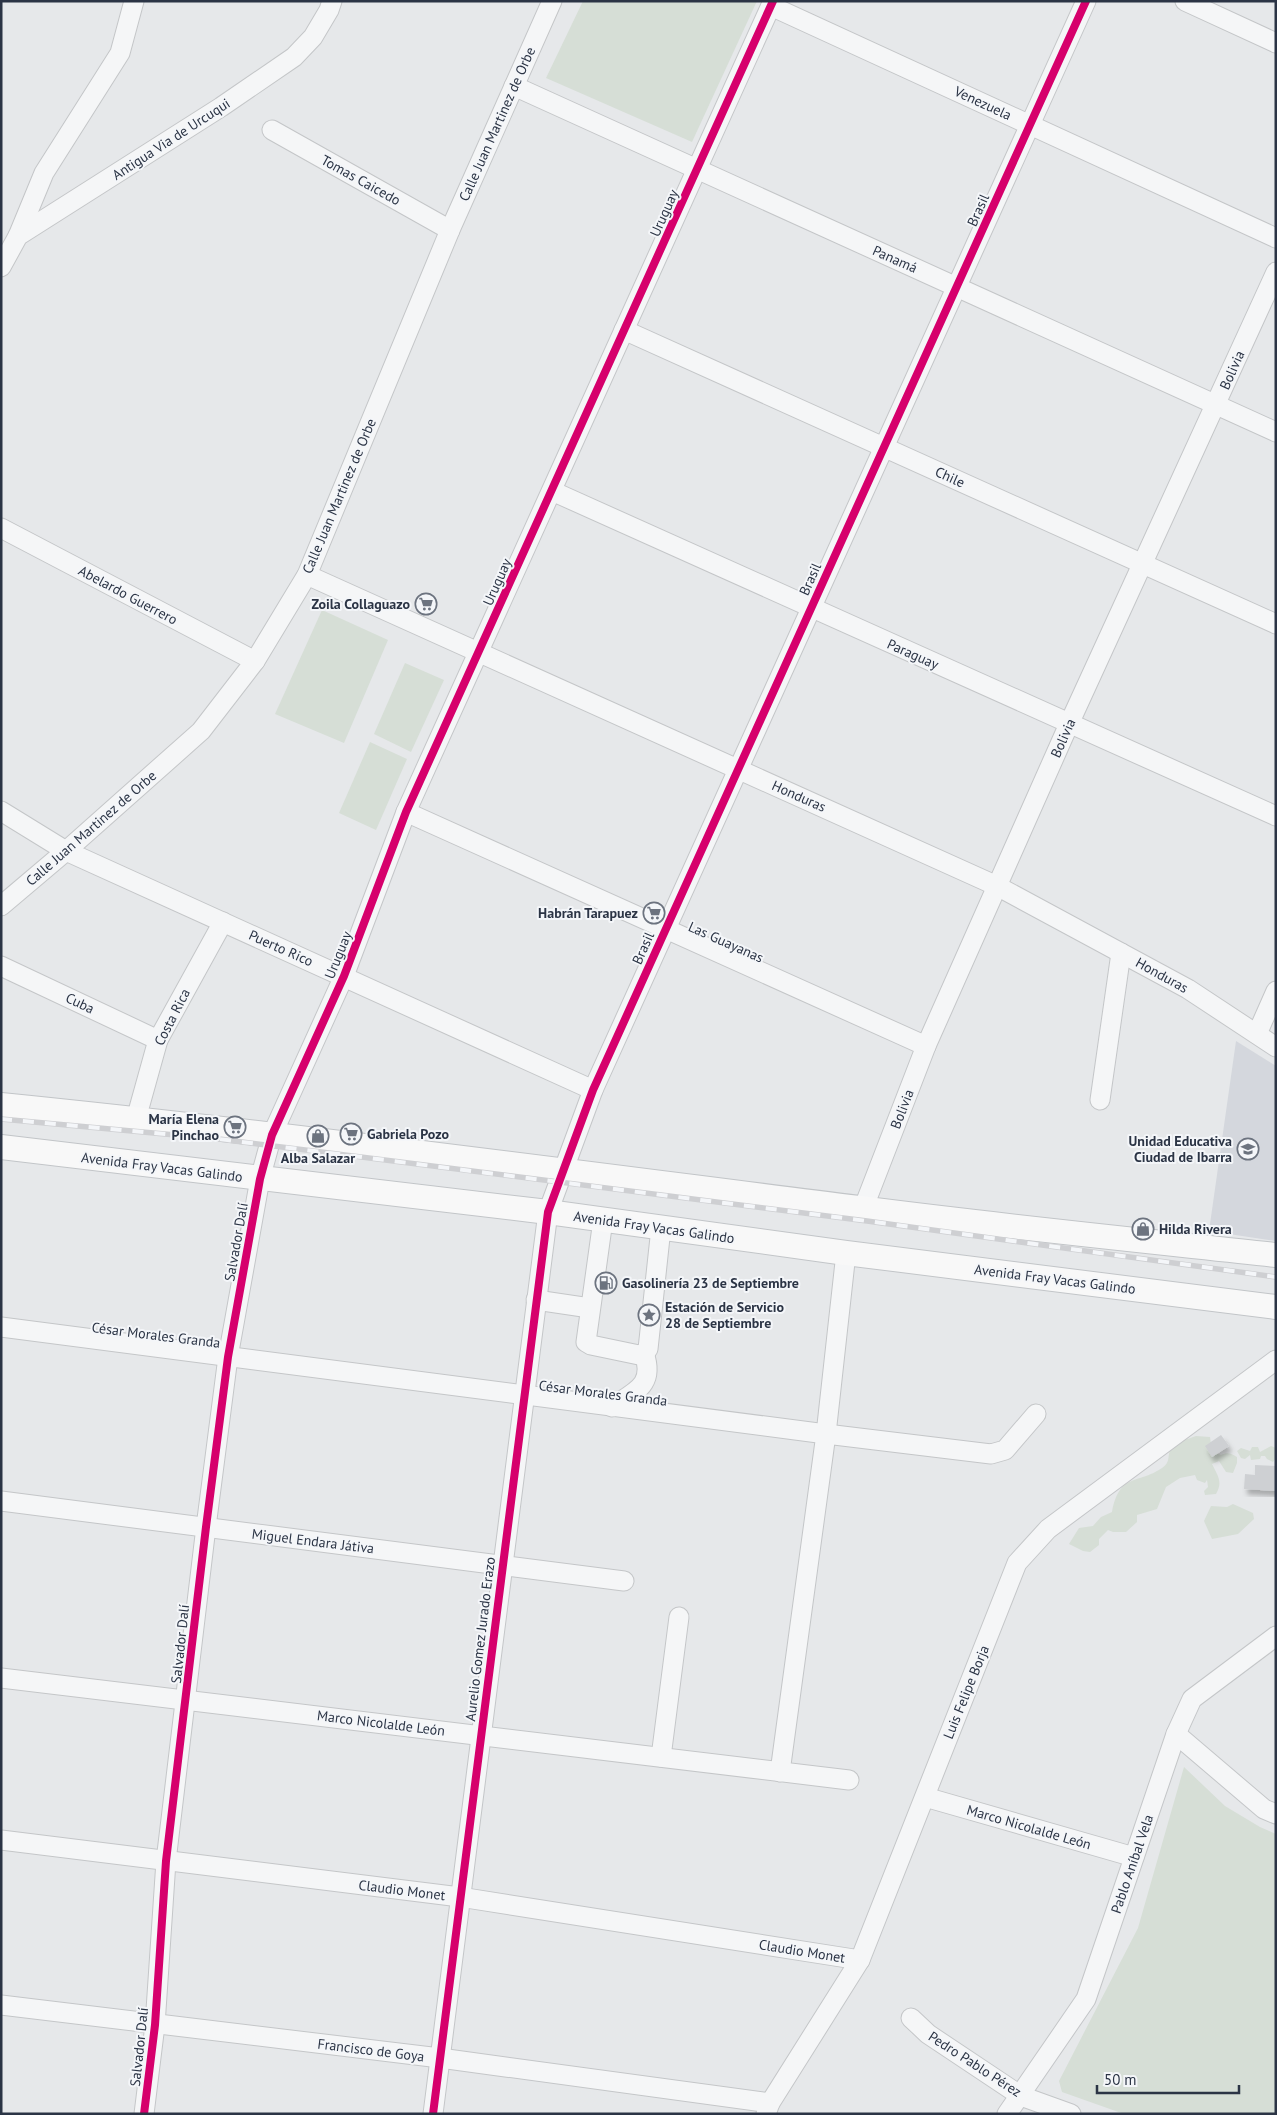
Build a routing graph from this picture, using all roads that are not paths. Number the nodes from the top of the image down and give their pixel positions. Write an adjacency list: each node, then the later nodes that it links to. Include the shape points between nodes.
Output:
1 (134, 1): 13 (street, via 120,53 44,173)
2 (332, 1): 13 (street, Antigua Via de Urcuqui, via 313,37 294,57)
3 (552, 1): 8 (street, Calle Juan Martinez de Orbe)
4 (1086, 1): 9 (street, Brasil)
5 (1185, 1): 7 (street)
6 (772, 4): 9 (street, Venezuela); 11 (street, Uruguay)
7 (1276, 43)
8 (514, 86): 11 (street, Panamá); 12 (street, Calle Juan Martinez de Orbe)
9 (1030, 124): 14 (street, Venezuela); 17 (street, Brasil)
10 (272, 130): 12 (street, Tomas Caicedo)
11 (697, 169): 17 (street, Panamá); 18 (street, Uruguay)
12 (450, 230): 25 (street, Calle Juan Martinez de Orbe)
13 (18, 236): 15 (street, Antigua Via de Urcuqui)
14 (1276, 238)
15 (1, 267)
16 (1276, 272): 19 (street, Bolivia)
17 (957, 287): 19 (street, Panamá); 21 (street, Brasil)
18 (624, 330): 21 (street, Chile); 22 (street, Uruguay)
19 (1216, 404): 20 (street, Panamá); 24 (street, Bolivia)
20 (1276, 432)
21 (884, 447): 24 (street, Chile); 26 (street, Brasil)
22 (552, 491): 26 (street, Paraguay); 28 (street, Uruguay)
23 (1, 528): 29 (street, Abelardo Guerrero)
24 (1143, 564): 27 (street, Chile); 30 (street, Bolivia)
25 (307, 575): 28 (street, Honduras); 29 (street, Calle Juan Martinez de Orbe)
26 (811, 608): 30 (street, Paraguay); 31 (street, Brasil)
27 (1276, 624)
28 (479, 651): 31 (street, Honduras); 33 (street, Uruguay)
29 (255, 661): 35 (street, Calle Juan Martinez de Orbe, via 201,731)
30 (1069, 724): 34 (street, Paraguay); 36 (street, Bolivia)
31 (738, 769): 36 (street, Honduras); 39 (street, Brasil)
32 (1, 810): 35 (street, Puerto Rico)
33 (406, 812): 39 (street, Las Guayanas); 42 (street, Uruguay)
34 (1276, 816)
35 (66, 851): 37 (street, Calle Juan Martinez de Orbe); 38 (street, Puerto Rico)
36 (997, 886): 40 (street, Honduras); 46 (street, Bolivia)
37 (1, 906)
38 (224, 922): 42 (street, Puerto Rico); 45 (street, Costa Rica)
39 (666, 929): 46 (street, Las Guayanas); 48 (street, Brasil)
40 (1121, 953): 44 (street, Honduras, via 1188,989); 49 (street)
41 (1, 966): 45 (street, Cuba)
42 (344, 976): 48 (street, Puerto Rico); 52 (street, Uruguay)
43 (1276, 991): 44 (street)
44 (1257, 1034): 47 (street, Honduras)
45 (158, 1040): 51 (street, Costa Rica)
46 (926, 1046): 56 (street, Bolivia)
47 (1276, 1047)
48 (593, 1090): 54 (street, Brasil)
49 (1100, 1100)
50 (1, 1105): 51 (main road)
51 (136, 1119): 52 (main road)
52 (272, 1135): 54 (main road); 55 (street, Uruguay)
53 (1, 1147): 55 (main road, Avenida Fray Vacas Galindo)
54 (563, 1170): 56 (main road); 57 (street, Aurelio Gomez Jurado Erazo)
55 (260, 1179): 57 (main road, Avenida Fray Vacas Galindo); 67 (street, Salvador Dalí)
56 (863, 1209): 61 (main road)
57 (548, 1212): 58 (main road, Avenida Fray Vacas Galindo); 62 (street, Aurelio Gomez Jurado Erazo)
58 (602, 1220): 59 (main road, Avenida Fray Vacas Galindo); 64 (street)
59 (661, 1228): 60 (main road, Avenida Fray Vacas Galindo); 66 (street, via 648,1349)
60 (846, 1253): 63 (main road, Avenida Fray Vacas Galindo); 72 (street)
61 (1276, 1255)
62 (536, 1300): 64 (street); 69 (street, Aurelio Gomez Jurado Erazo)
63 (1276, 1306)
64 (590, 1308): 66 (street, via 586,1342 639,1355)
65 (1, 1327): 67 (street, César Morales Granda)
66 (644, 1353): 70 (street, via 648,1364 647,1378 637,1390)
67 (228, 1357): 69 (street, César Morales Granda); 74 (street, Salvador Dalí)
68 (1276, 1360): 86 (street, Luis Felipe Borja, via 1048,1529 1017,1563)
69 (524, 1395): 70 (street, César Morales Granda); 75 (street, Aurelio Gomez Jurado Erazo)
70 (612, 1407): 72 (street, César Morales Granda)
71 (1036, 1414): 72 (street, César Morales Granda, via 1005,1450 991,1454)
72 (826, 1434): 84 (street)
73 (1, 1501): 74 (street, Miguel Endara Játiva)
74 (206, 1527): 75 (street, Miguel Endara Játiva); 80 (street, Salvador Dalí)
75 (502, 1566): 76 (street, Miguel Endara Játiva); 82 (street, Aurelio Gomez Jurado Erazo)
76 (624, 1581)
77 (678, 1617): 83 (street)
78 (1276, 1636): 81 (street, Pablo Aníbal Vela, via 1192,1699)
79 (1, 1678): 80 (street, Marco Nicolalde León)
80 (186, 1700): 82 (street, Marco Nicolalde León); 90 (street, Salvador Dalí)
81 (1176, 1734): 87 (street, via 1264,1809); 89 (street, Pablo Aníbal Vela)
82 (480, 1735): 83 (street, Marco Nicolalde León); 91 (street, Aurelio Gomez Jurado Erazo)
83 (661, 1757): 84 (street, Marco Nicolalde León)
84 (780, 1772): 85 (street, Marco Nicolalde León)
85 (850, 1780)
86 (925, 1796): 89 (street, Marco Nicolalde León); 92 (street, Luis Felipe Borja)
87 (1276, 1814)
88 (1, 1840): 90 (street, Claudio Monet)
89 (1134, 1857): 97 (street, Pablo Aníbal Vela, via 1086,1999)
90 (166, 1861): 91 (street, Claudio Monet); 95 (street, Salvador Dalí)
91 (460, 1897): 92 (street, Claudio Monet); 96 (street, Aurelio Gomez Jurado Erazo)
92 (860, 1960): 98 (street, Luis Felipe Borja)
93 (1, 2005): 95 (street, Francisco de Goya)
94 (911, 2018): 97 (street, Pedro Pablo Pérez, via 928,2034)
95 (155, 2025): 96 (street, Francisco de Goya); 99 (street, Salvador Dalí)
96 (440, 2058): 98 (street, Francisco de Goya); 100 (street, Aurelio Gomez Jurado Erazo)
97 (1021, 2096): 101 (street, Pablo Aníbal Vela); 102 (street, Pedro Pablo Pérez)
98 (768, 2108)
99 (144, 2114)
100 (433, 2114)
101 (1007, 2114)
102 (1071, 2114)

